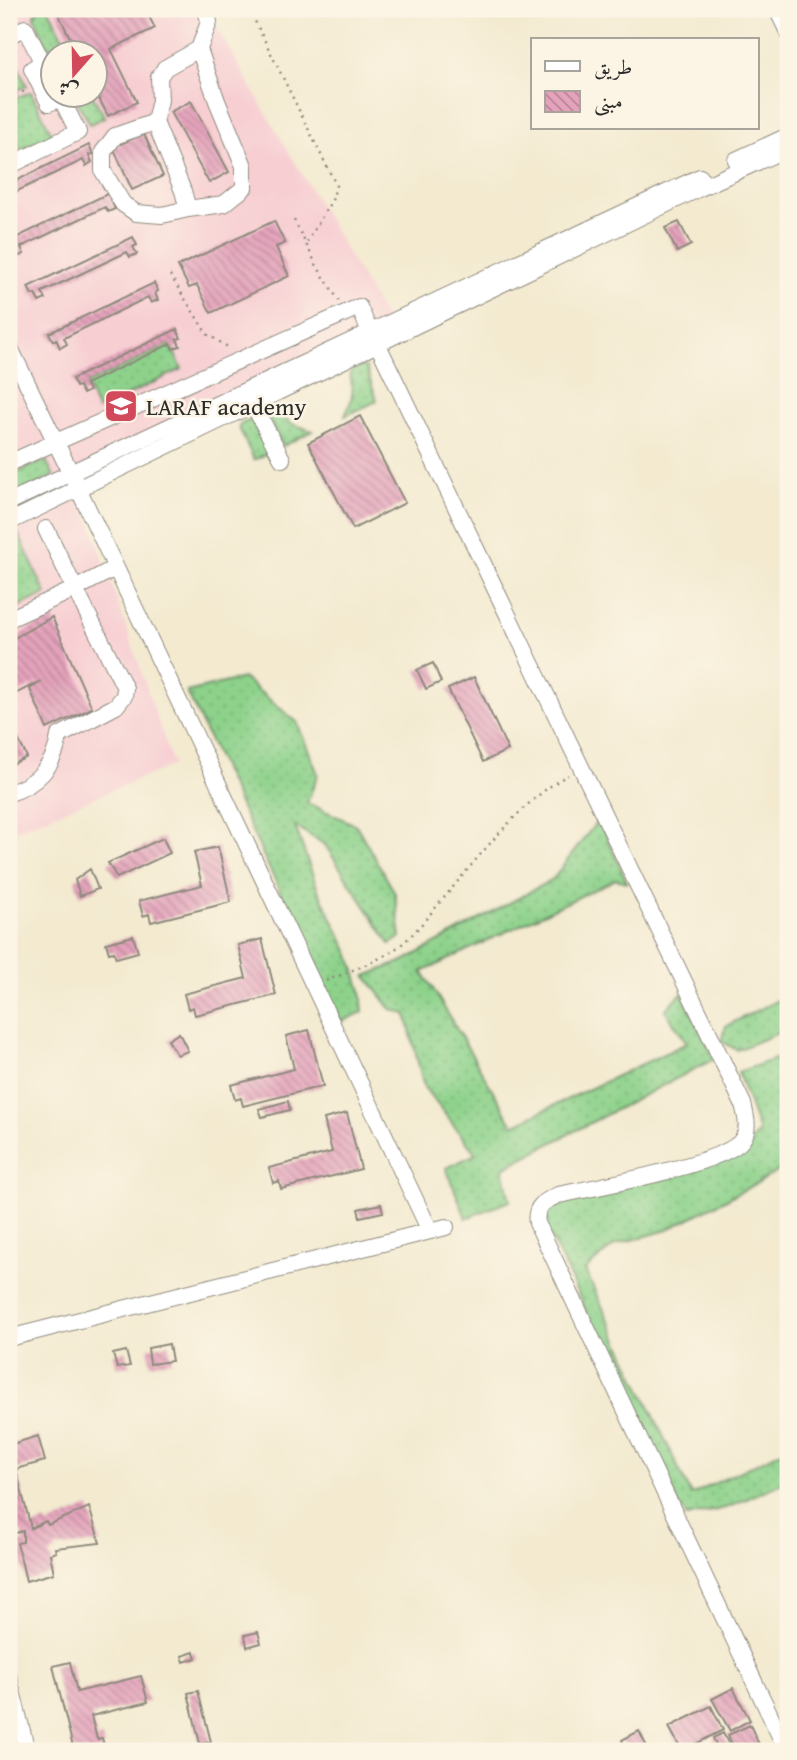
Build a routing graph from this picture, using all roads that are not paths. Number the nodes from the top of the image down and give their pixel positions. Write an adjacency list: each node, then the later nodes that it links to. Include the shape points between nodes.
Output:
1 (206, 9): 5 (street, via 209,22)
2 (777, 9): 3 (street)
3 (788, 32)
4 (9, 35): 6 (street, via 26,27)
5 (200, 50): 10 (street, via 164,68); 14 (street, via 244,166 244,187 224,204)
6 (38, 52)
7 (38, 65): 8 (street, via 32,69)
8 (38, 81)
9 (66, 108): 13 (street, via 78,132)
10 (155, 122): 14 (street); 14 (street, via 115,136 103,152 103,171 123,204 136,213 162,215)
11 (788, 136): 15 (street)
12 (788, 148): 15 (street)
13 (9, 166)
14 (188, 209)
15 (374, 338): 17 (street); 18 (street, via 359,307); 21 (street); 34 (street, via 743,1104 747,1130 736,1146 696,1164 558,1195 545,1201 536,1216)
16 (9, 346): 18 (street)
17 (253, 404): 19 (street); 22 (street)
18 (55, 442): 20 (street); 21 (street)
19 (282, 460)
20 (9, 463)
21 (70, 473): 22 (street); 23 (street)
22 (78, 488): 24 (street); 26 (street)
23 (9, 502)
24 (9, 522)
25 (46, 529): 27 (street)
26 (115, 568): 27 (street); 30 (street, via 313,986 438,1229)
27 (75, 589): 28 (street); 29 (street, via 125,688 124,696 116,706 59,736 57,751 42,774)
28 (9, 619)
29 (9, 793)
30 (9, 1338)
31 (9, 1679): 33 (street)
32 (9, 1748): 33 (street)
33 (26, 1748)
34 (787, 1751)

